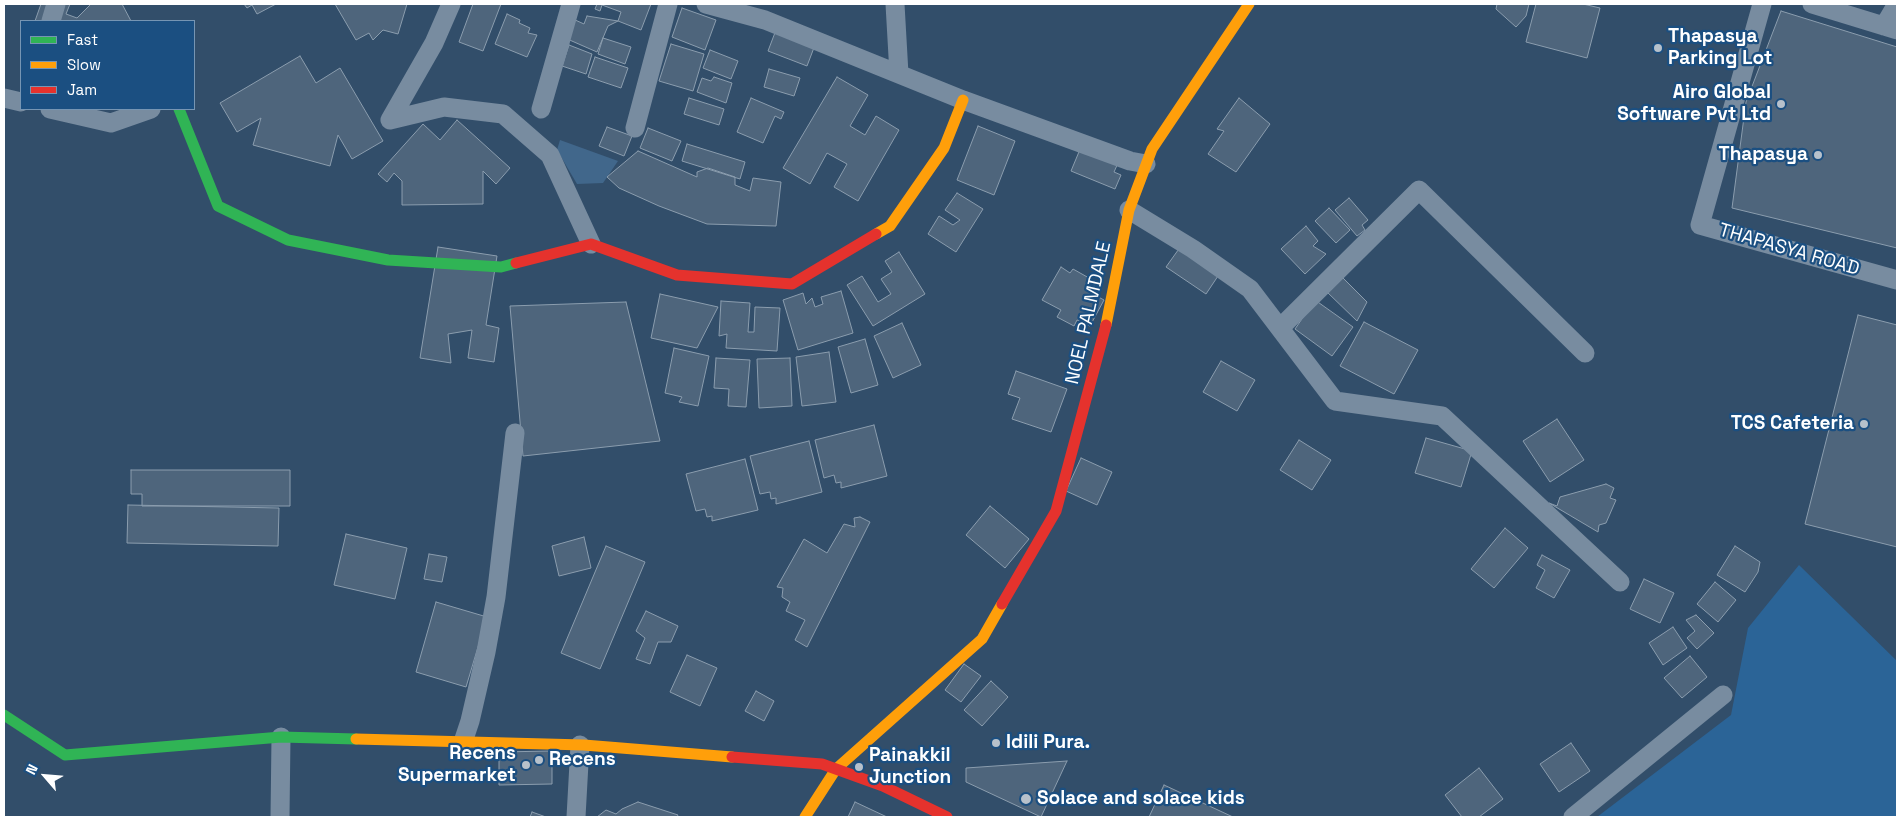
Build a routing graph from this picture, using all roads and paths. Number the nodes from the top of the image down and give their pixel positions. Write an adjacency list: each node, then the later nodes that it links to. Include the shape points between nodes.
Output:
1 (56, 4): 12 (street)
2 (452, 4): 25 (street, via 434,43 390,120 444,107 504,114 550,155)
3 (571, 4): 18 (street)
4 (668, 4): 22 (street)
5 (706, 4): 11 (street)
6 (895, 4): 14 (street)
7 (1249, 4): 23 (street, NOEL PALMDALE, via 1152,149)
8 (1762, 4): 26 (street, THAPASYA ROAD, via 1700,225)
9 (1812, 4): 13 (street)
10 (1897, 4): 13 (street)
11 (766, 12): 14 (street)
12 (51, 20)
13 (1891, 28)
14 (899, 74): 16 (street)
15 (4, 98): 17 (street)
16 (963, 100): 23 (street); 25 (street, via 944,148 890,226 792,284 677,275)
17 (20, 102)
18 (541, 109)
19 (54, 110): 20 (street, via 111,123)
20 (148, 110)
21 (180, 110): 25 (street, via 218,206 288,240 388,260 501,267)
22 (635, 128)
23 (1146, 164): 24 (street, NOEL PALMDALE)
24 (1129, 210): 27 (street, via 1250,289); 36 (street, NOEL PALMDALE, via 1112,303 1056,511 982,640)
25 (591, 244)
26 (1897, 280)
27 (1280, 328): 28 (street, via 1419,190); 30 (street, via 1335,401 1442,416)
28 (1585, 352)
29 (515, 433): 34 (street, via 496,597 484,661)
30 (1620, 582)
31 (1723, 695): 41 (street)
32 (4, 715): 33 (street, via 65,755)
33 (281, 737): 34 (street); 37 (street)
34 (463, 742): 35 (street)
35 (580, 745): 36 (street, via 822,764); 38 (street)
36 (836, 769): 39 (street, NOEL PALMDALE); 40 (street, via 883,786)
37 (280, 817)
38 (576, 817)
39 (805, 817)
40 (947, 817)
41 (1573, 817)

